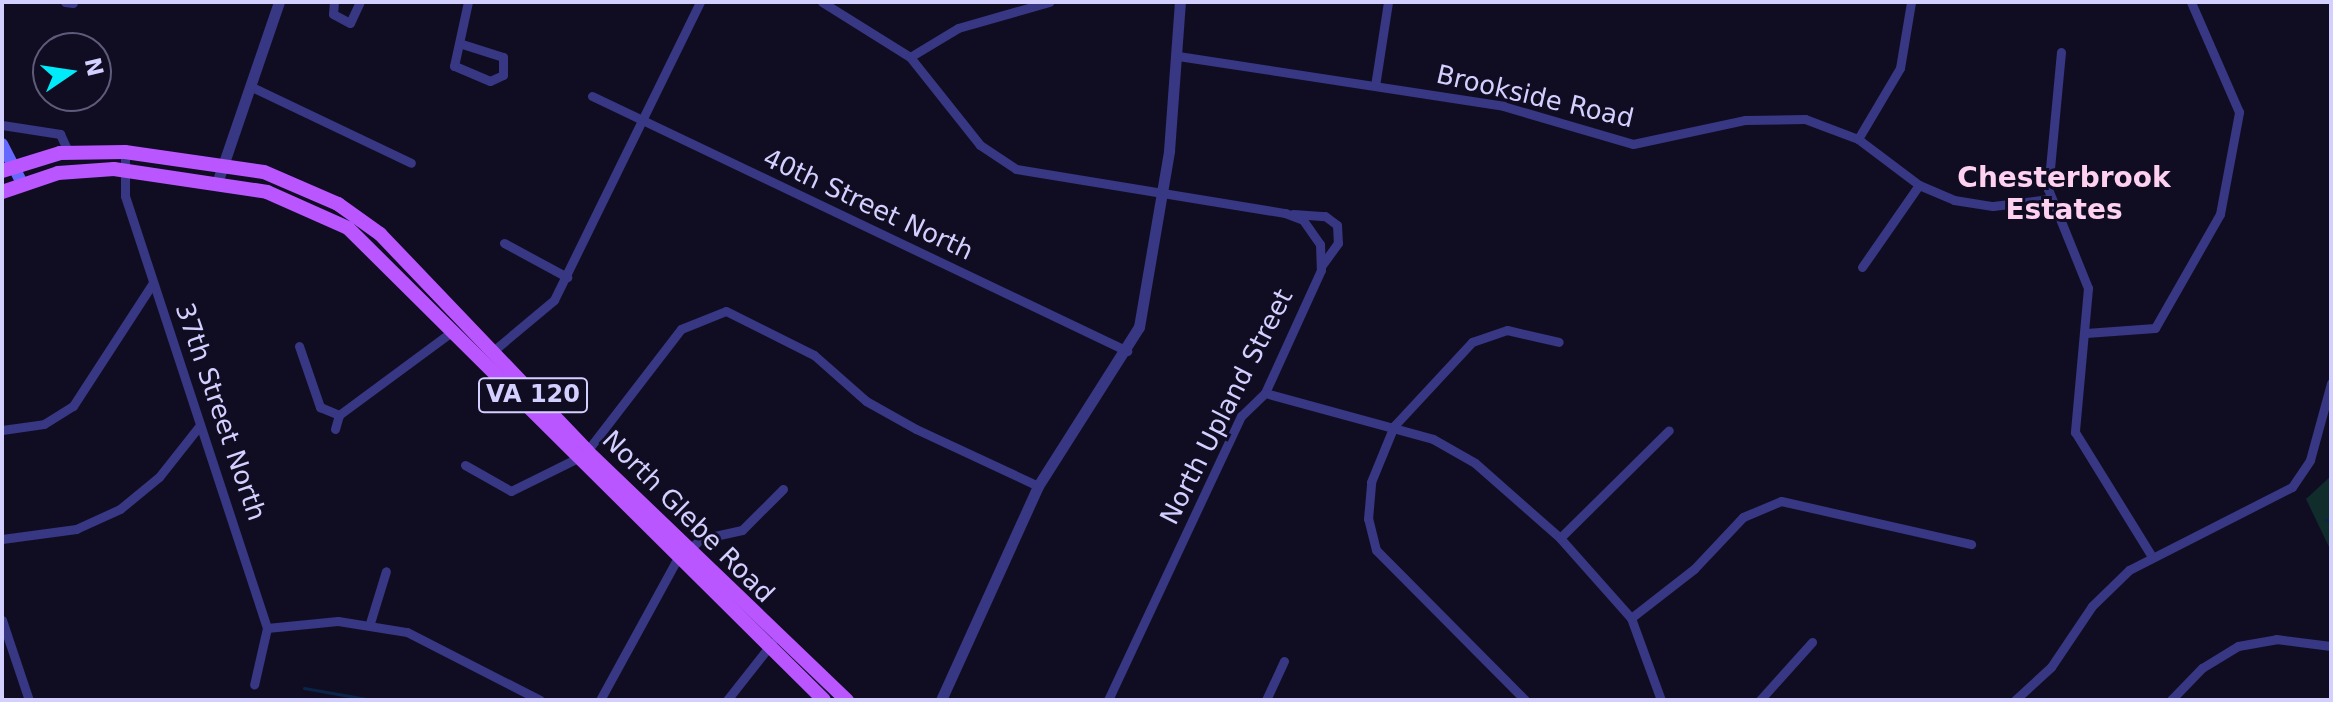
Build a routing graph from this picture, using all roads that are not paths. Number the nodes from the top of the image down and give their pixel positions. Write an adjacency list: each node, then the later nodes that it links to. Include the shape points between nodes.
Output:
1 (279, 2): 17 (street)
2 (334, 2): 3 (street, via 333,14 350,23)
3 (360, 2)
4 (468, 2): 12 (street)
5 (700, 2): 19 (street)
6 (822, 2): 15 (street, North Upland Street)
7 (1049, 2): 15 (street, via 958,28)
8 (1180, 2): 14 (street)
9 (1388, 2): 16 (street)
10 (1911, 2): 21 (street, via 1900,68)
11 (2191, 2): 42 (street, via 2239,112 2220,214 2155,328)
12 (462, 44): 12 (street, via 503,57 503,75 490,81 454,66)
13 (2061, 52): 34 (street)
14 (1178, 56): 16 (street, Brookside Road); 33 (street)
15 (910, 57): 33 (street, North Upland Street, via 980,145 1016,169)
16 (1375, 86): 21 (street, Brookside Road, via 1503,106 1613,142 1662,142 1785,116)
17 (252, 87): 25 (street); 27 (street)
18 (592, 96): 19 (street, 40th Street North)
19 (643, 124): 39 (street); 45 (street, 40th Street North)
20 (2, 125): 23 (street, via 63,135)
21 (1858, 139): 31 (street, Brookside Road)
22 (2, 144): 26 (main road)
23 (68, 151): 24 (main road, North Glebe Road / VA 120); 26 (main road, North Glebe Road / VA 120)
24 (125, 152): 27 (main road, North Glebe Road / VA 120); 28 (street, 37th Street North)
25 (411, 163)
26 (7, 166): 29 (main road)
27 (223, 166): 30 (street); 46 (main road, North Glebe Road / VA 120, via 298,182 338,204 380,234)
28 (124, 171): 29 (main road, North Glebe Road / VA 120, via 76,170); 30 (main road, North Glebe Road / VA 120); 40 (street, 37th Street North)
29 (22, 183): 32 (main road, North Glebe Road / VA 120)
30 (217, 183): 41 (main road, North Glebe Road / VA 120, via 284,197 340,223)
31 (1919, 185): 34 (street, Brookside Road, via 1973,204); 38 (street)
32 (2, 192)
33 (1161, 196): 35 (street, North Upland Street); 45 (street, via 1147,294)
34 (2049, 199): 42 (street, via 2086,273)
35 (1285, 213): 37 (street, via 1317,235); 37 (street, North Upland Street, via 1325,216 1337,225 1338,243)
36 (504, 243): 39 (street)
37 (1322, 265): 48 (street, North Upland Street)
38 (1862, 267)
39 (567, 277): 46 (street, via 538,318)
40 (153, 283): 50 (street, 37th Street North); 53 (street, via 73,406 44,424)
41 (453, 331): 49 (street); 55 (main road, North Glebe Road / VA 120)
42 (2086, 333): 63 (street, via 2073,403 2079,445)
43 (1559, 342): 51 (street, via 1519,331 1483,336)
44 (299, 346): 49 (street, via 320,407)
45 (1127, 351): 57 (street)
46 (492, 352): 55 (main road, North Glebe Road / VA 120)
47 (2331, 383): 63 (street, via 2310,460 2292,487)
48 (1265, 393): 51 (street); 81 (street, North Upland Street, via 1241,416)
49 (339, 415): 52 (street)
50 (200, 425): 60 (street, via 159,477 120,509 76,529); 68 (street, 37th Street North)
51 (1394, 426): 59 (street, via 1475,463); 83 (street, via 1371,482 1368,519 1376,550)
52 (335, 429)
53 (2, 430)
54 (1669, 430): 59 (street)
55 (582, 456): 56 (street, via 511,491); 57 (street, via 681,329 726,311 814,355 866,401); 62 (main road, North Glebe Road / VA 120)
56 (465, 465)
57 (1038, 486): 80 (street)
58 (783, 489): 62 (street, via 742,530)
59 (1560, 538): 65 (street)
60 (2, 539)
61 (1971, 544): 65 (street, via 1807,503 1769,504 1743,517 1694,569)
62 (682, 555): 70 (main road, North Glebe Road / VA 120); 76 (street)
63 (2151, 555): 86 (street, via 2110,587 2051,667)
64 (386, 571): 67 (street)
65 (1631, 618): 84 (street)
66 (2, 620): 74 (street)
67 (370, 623): 68 (street); 75 (street, via 452,652)
68 (267, 628): 73 (street)
69 (1812, 642): 85 (street)
70 (772, 643): 77 (street); 78 (main road, North Glebe Road / VA 120); 79 (main road, North Glebe Road / VA 120)
71 (2331, 646): 87 (street, via 2276,639 2238,646 2202,668)
72 (1284, 661): 82 (street)
73 (254, 685)
74 (29, 700)
75 (540, 700)
76 (600, 700)
77 (727, 700)
78 (824, 700)
79 (847, 700)
80 (941, 700)
81 (1108, 700)
82 (1266, 700)
83 (1525, 700)
84 (1661, 700)
85 (1760, 700)
86 (2015, 700)
87 (2171, 700)

